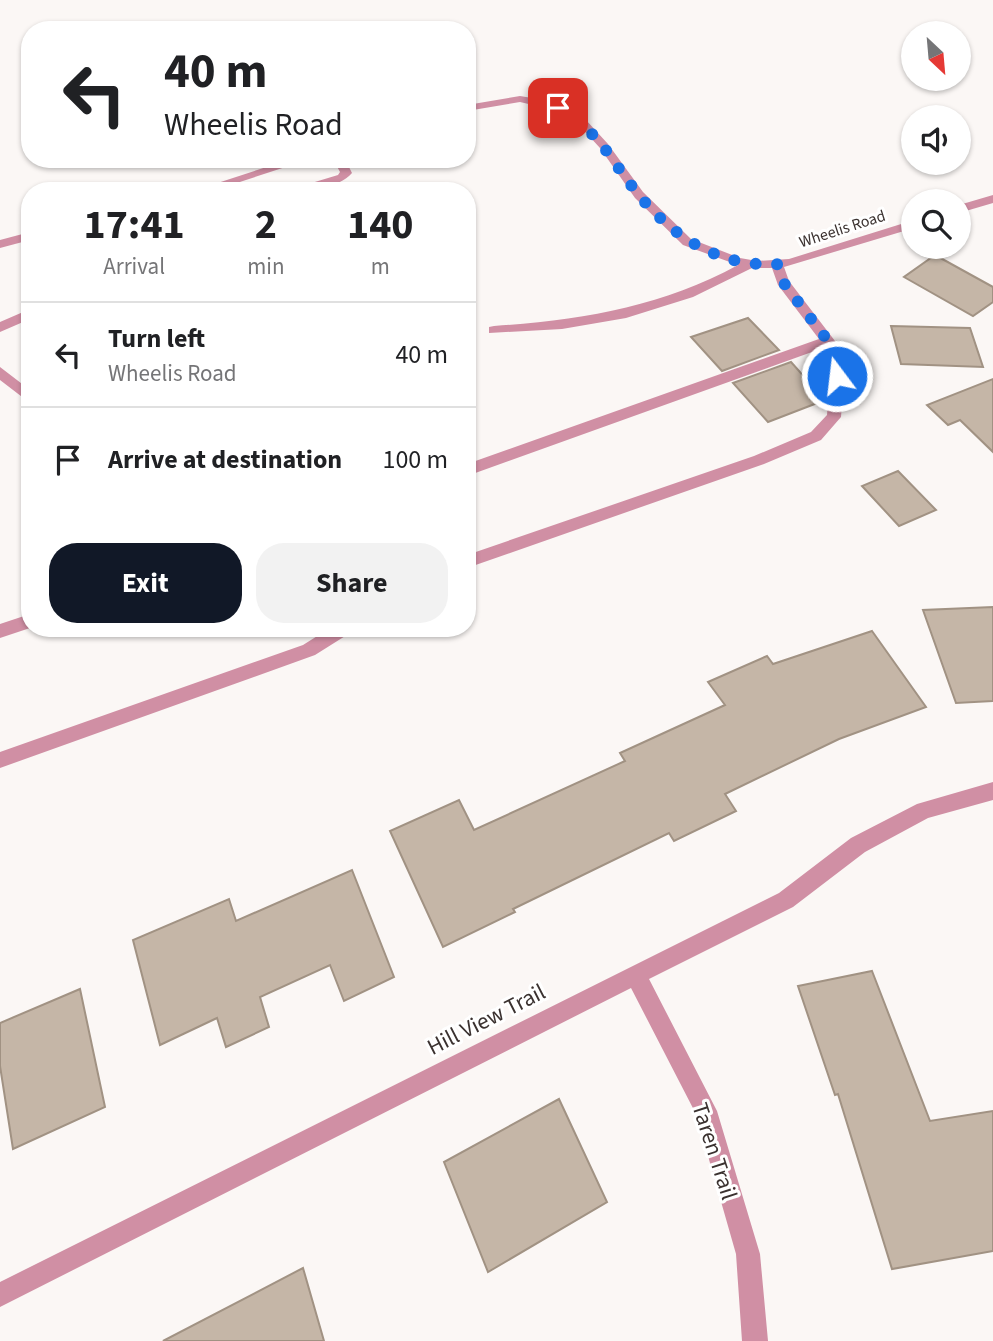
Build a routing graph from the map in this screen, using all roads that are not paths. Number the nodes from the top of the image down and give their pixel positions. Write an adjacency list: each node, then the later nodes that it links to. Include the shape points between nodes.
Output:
1 (476, 106): 11 (street, Wheelis Road, via 520,99 558,108 582,122 639,195 687,242)
2 (274, 168): 4 (street)
3 (344, 168): 5 (street, via 342,177)
4 (229, 182)
5 (323, 182)
6 (993, 199): 7 (street)
7 (971, 205)
8 (901, 228): 12 (street, Wheelis Road)
9 (21, 238): 10 (street)
10 (0, 244)
11 (750, 264): 12 (street, Wheelis Road); 15 (street, via 689,293 602,321)
12 (777, 264): 16 (street, via 783,282)
13 (21, 318): 14 (street)
14 (0, 328)
15 (494, 330)
16 (828, 341): 19 (street); 20 (street, via 837,376 834,418 816,436)
17 (0, 372): 18 (street)
18 (21, 390)
19 (476, 467)
20 (476, 559)
21 (21, 624): 22 (street)
22 (0, 631)
23 (330, 637): 24 (street, via 309,650)
24 (0, 760)
25 (993, 791): 26 (street, Hill View Trail, via 913,816 858,845 786,900)
26 (635, 974): 27 (street, Hill View Trail); 28 (street, Taren Trail, via 706,1111 748,1254)
27 (0, 1295)
28 (755, 1341)

